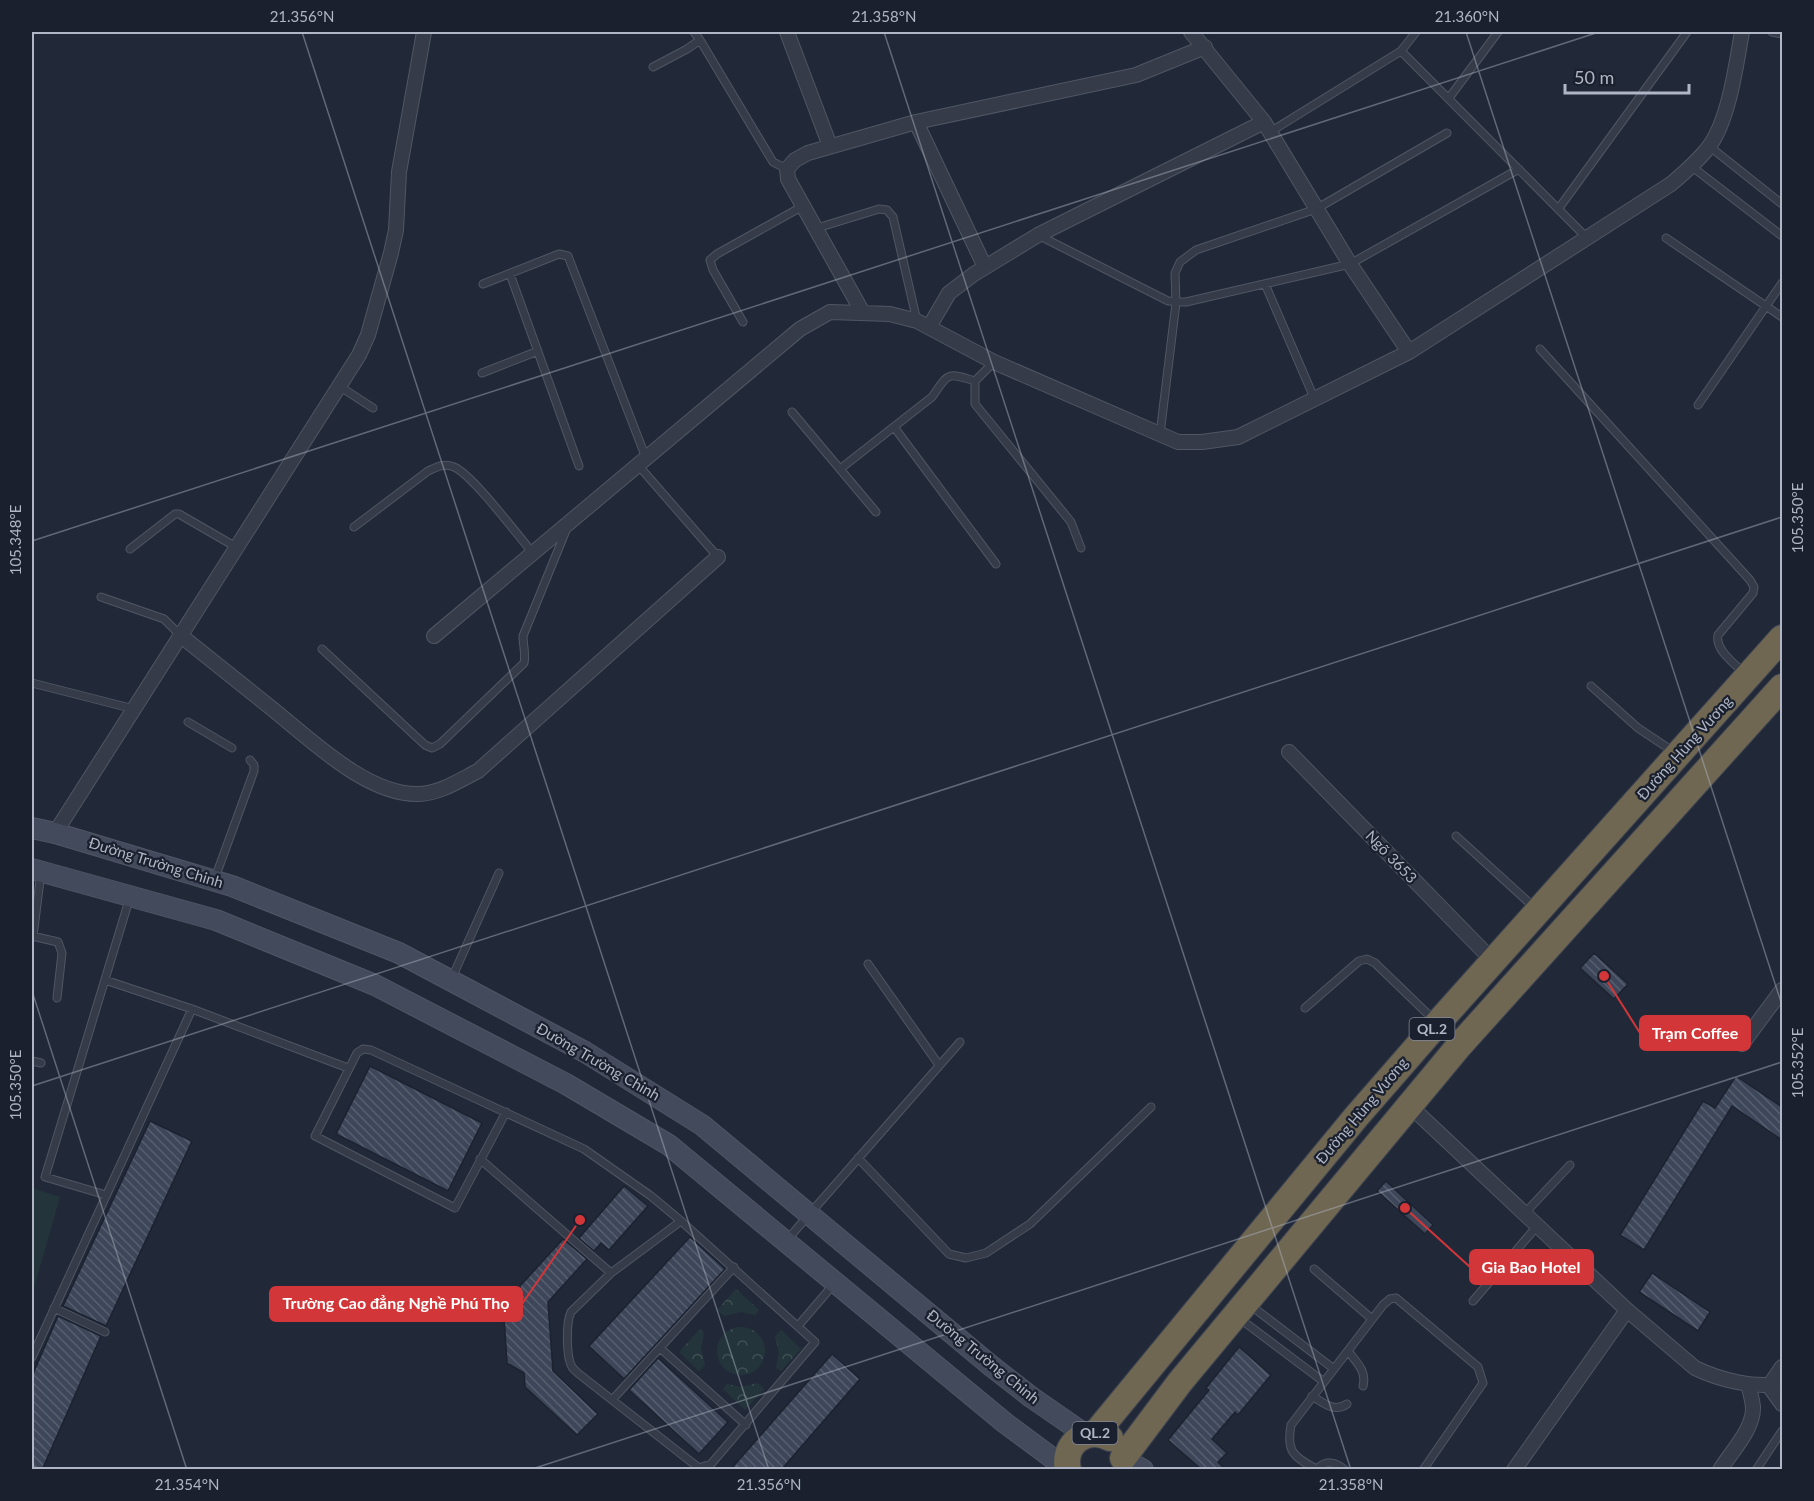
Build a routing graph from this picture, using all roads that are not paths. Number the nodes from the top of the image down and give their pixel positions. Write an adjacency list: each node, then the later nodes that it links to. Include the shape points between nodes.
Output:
1 (424, 32): 51 (street, via 399,172 392,253 368,335)
2 (694, 32): 11 (lane)
3 (787, 32): 19 (street)
4 (1191, 32): 12 (street)
5 (1416, 32): 13 (lane)
6 (1498, 32): 15 (lane)
7 (1687, 32): 26 (lane)
8 (1742, 32): 20 (street, via 1726,111)
9 (1772, 32): 10 (lane)
10 (1782, 34)
11 (700, 40): 14 (lane); 22 (lane, via 770,157)
12 (1205, 47): 16 (street, via 1136,75); 17 (street)
13 (1401, 51): 15 (lane); 17 (lane)
14 (653, 67)
15 (1449, 99): 23 (lane)
16 (916, 122): 19 (street); 34 (street)
17 (1267, 127): 27 (street); 29 (street)
18 (1447, 133): 27 (lane)
19 (830, 146): 22 (street, via 808,153)
20 (1709, 146): 21 (street); 24 (lane)
21 (1691, 166): 30 (lane); 31 (street, via 1671,184)
22 (787, 169): 25 (street)
23 (1519, 169): 26 (lane); 33 (lane)
24 (1782, 204)
25 (803, 207): 28 (street); 43 (lane, via 710,260)
26 (1559, 208): 31 (lane)
27 (1316, 209): 33 (street); 39 (lane, via 1196,250 1180,262 1175,273)
28 (814, 229): 41 (street); 44 (lane, via 887,210 893,218)
29 (1038, 235): 34 (street); 39 (lane)
30 (1782, 236)
31 (1587, 238): 47 (street)
32 (1666, 238): 40 (lane)
33 (1350, 264): 37 (lane); 47 (street)
34 (985, 267): 44 (street, via 949,293)
35 (510, 274): 36 (lane); 46 (lane); 58 (lane, via 560,254 568,256)
36 (483, 284)
37 (1264, 284): 39 (lane); 52 (lane)
38 (1782, 284): 40 (lane)
39 (1176, 303): 57 (lane)
40 (1767, 306): 42 (lane); 53 (lane)
41 (863, 313): 44 (street, via 890,314); 58 (street, via 830,312 800,329)
42 (1782, 317)
43 (743, 322)
44 (923, 324): 48 (street)
45 (1540, 349): 75 (lane, via 1750,580 1753,593 1717,641)
46 (538, 351): 49 (lane); 59 (lane)
47 (1409, 352): 52 (street)
48 (994, 362): 50 (lane); 57 (street)
49 (482, 373)
50 (975, 381): 56 (lane, via 955,374 948,376 932,397); 65 (lane, via 975,404 1071,522)
51 (339, 386): 54 (lane); 64 (street)
52 (1315, 400): 57 (street, via 1238,437 1202,442 1178,441)
53 (1698, 405)
54 (373, 408)
55 (792, 412): 60 (lane)
56 (894, 427): 60 (lane); 69 (lane)
57 (1160, 434)
58 (642, 461): 62 (street); 68 (lane)
59 (579, 466)
60 (840, 469): 61 (lane)
61 (876, 512)
62 (569, 523): 67 (street); 74 (lane, via 523,636 525,663 440,744 432,748 425,745)
63 (354, 526): 67 (lane, via 428,471 441,465 455,467 469,477)
64 (236, 547): 66 (lane, via 175,514); 71 (street)
65 (1081, 548)
66 (130, 549)
67 (533, 554): 72 (street)
68 (718, 557): 71 (street, via 478,771 421,794 402,793 373,783 336,760)
69 (996, 564)
70 (101, 597): 71 (lane, via 164,619)
71 (180, 635): 79 (street)
72 (434, 636)
73 (1782, 638): 75 (highway, Đường Hùng Vương / QL.2)
74 (322, 649)
75 (1748, 676): 83 (highway, Đường Hùng Vương / QL.2)
76 (32, 683): 79 (lane)
77 (1591, 686): 83 (lane, via 1653,740)
78 (1782, 687): 109 (highway, QL.2)
79 (134, 709): 86 (street)
80 (188, 722): 81 (lane)
81 (232, 748)
82 (1289, 752): 94 (street, Ngõ 3653)
83 (1678, 755): 92 (highway, Đường Hùng Vương / QL.2)
84 (250, 759): 90 (lane, via 254,771)
85 (32, 828): 86 (main road, Đường Trường Chinh)
86 (56, 833): 90 (main road, Đường Trường Chinh)
87 (1456, 836): 92 (lane)
88 (36, 870): 91 (main road); 93 (lane)
89 (500, 873): 97 (lane)
90 (214, 880): 97 (main road, Đường Trường Chinh, via 399,953)
91 (131, 895): 96 (lane); 120 (main road, via 216,920 375,985 566,1084 669,1144)
92 (1539, 912): 94 (highway, Đường Hùng Vương / QL.2)
93 (32, 936): 99 (lane, via 61,946)
94 (1494, 962): 102 (highway, Đường Hùng Vương / QL.2)
95 (868, 964): 107 (lane)
96 (105, 980): 101 (lane); 115 (lane, via 45,1177)
97 (450, 981): 116 (main road, Đường Trường Chinh, via 585,1052 691,1117)
98 (1782, 990): 104 (street)
99 (57, 998)
100 (1305, 1008): 102 (lane, via 1367,958)
101 (192, 1009): 108 (lane); 115 (lane)
102 (1437, 1024): 147 (highway, Đường Hùng Vương / QL.2)
103 (960, 1042): 107 (lane)
104 (1742, 1044)
105 (32, 1061): 106 (lane)
106 (40, 1063)
107 (939, 1065): 113 (lane)
108 (348, 1068): 111 (lane, via 357,1053 371,1050); 112 (lane, via 315,1136 455,1208)
109 (1409, 1105): 117 (street); 127 (highway, QL.2)
110 (1151, 1107): 113 (lane, via 1030,1224 986,1253 966,1258 949,1254)
111 (506, 1112): 112 (lane); 118 (lane, via 584,1149)
112 (480, 1158): 123 (lane)
113 (858, 1158): 116 (lane)
114 (1570, 1165): 117 (lane)
115 (106, 1196): 126 (lane)
116 (809, 1213): 120 (lane); 147 (main road, Đường Trường Chinh, via 990,1365 1031,1397)
117 (1525, 1213): 119 (street)
118 (681, 1221): 121 (lane); 123 (lane)
119 (1538, 1225): 125 (lane); 128 (street)
120 (786, 1242): 124 (main road)
121 (734, 1267): 130 (lane); 132 (lane)
122 (1314, 1269): 129 (lane)
123 (611, 1273): 142 (lane, via 576,1306 568,1319 568,1357 572,1367)
124 (835, 1283): 130 (lane); 149 (main road)
125 (1473, 1301)
126 (54, 1308): 131 (lane); 134 (lane)
127 (1241, 1308): 136 (lane); 137 (lane); 148 (highway, QL.2, via 1179,1382)
128 (1627, 1310): 138 (street, via 1695,1368); 153 (street)
129 (1372, 1319): 133 (lane); 152 (lane, via 1383,1305 1396,1298 1478,1367 1481,1374 1483,1383)
130 (798, 1326): 145 (lane, via 815,1342)
131 (105, 1332)
132 (660, 1348): 142 (lane); 145 (lane)
133 (1348, 1351): 136 (lane); 140 (lane, via 1363,1371)
134 (32, 1357)
135 (1782, 1367): 139 (street)
136 (1334, 1369): 137 (lane)
137 (1323, 1382): 141 (lane)
138 (1748, 1384): 139 (street); 154 (street, via 1752,1416)
139 (1776, 1385): 144 (street)
140 (1363, 1386)
141 (1312, 1396): 143 (lane, via 1332,1408); 150 (lane, via 1292,1425 1290,1441 1292,1453)
142 (612, 1400): 145 (lane, via 699,1468 711,1464)
143 (1347, 1404)
144 (1782, 1404)
145 (746, 1425)
146 (1782, 1431): 155 (lane)
147 (1091, 1434): 148 (highway, QL.2, via 1114,1441); 149 (highway, QL.2, via 1079,1438 1070,1448)
148 (1130, 1466)
149 (1067, 1469)
150 (1316, 1469): 151 (lane, via 1334,1462)
151 (1345, 1470)
152 (1423, 1470)
153 (1514, 1470)
154 (1720, 1470)
155 (1756, 1470)

